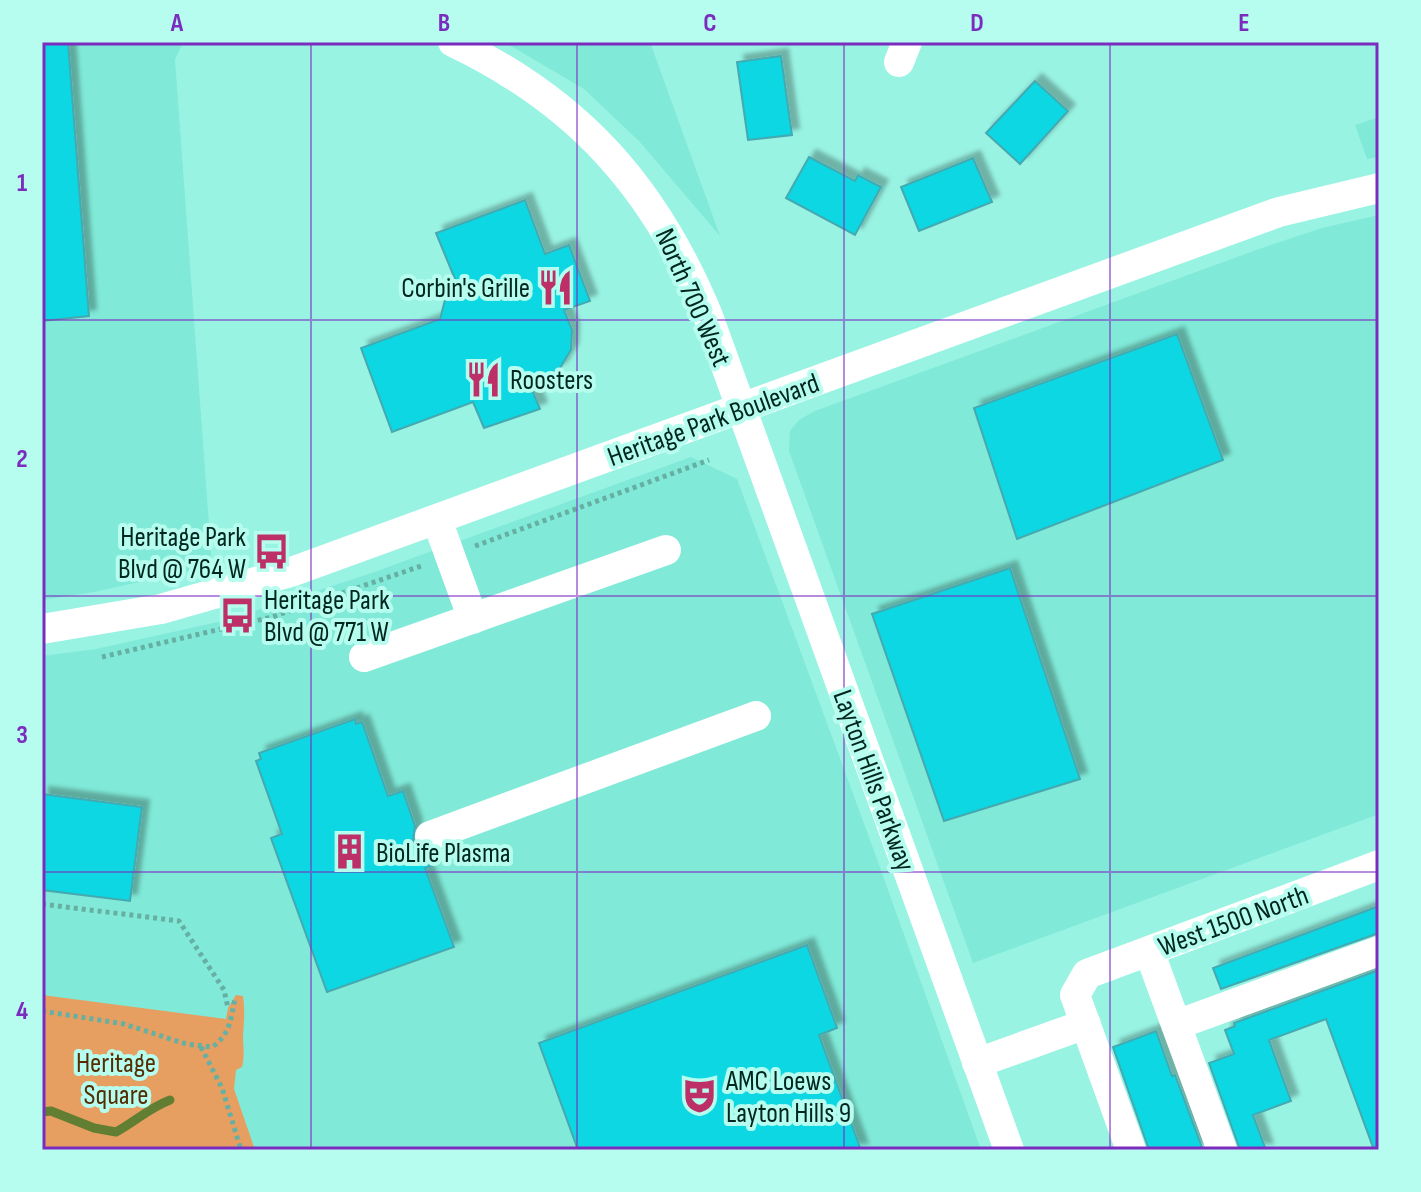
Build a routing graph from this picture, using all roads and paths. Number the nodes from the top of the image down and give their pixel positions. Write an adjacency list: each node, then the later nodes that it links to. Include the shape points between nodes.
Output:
1 (453, 42): 3 (street, North 700 West, via 551,101 592,136 637,187 692,278)
2 (1379, 188): 3 (street, Heritage Park Boulevard, via 1279,212)
3 (741, 409): 5 (street, Heritage Park Boulevard); 24 (street, Layton Hills Parkway)
4 (709, 460): 7 (path)
5 (437, 520): 7 (street); 9 (street, Heritage Park Boulevard, via 294,571 161,609)
6 (666, 550): 8 (street)
7 (450, 556): 8 (street); 10 (path, via 272,617)
8 (473, 619): 11 (street)
9 (42, 629)
10 (102, 657)
11 (364, 657)
12 (756, 716): 13 (street)
13 (430, 836)
14 (1379, 865): 16 (street, West 1500 North)
15 (42, 904): 19 (path, via 179,921 224,990)
16 (1149, 951): 21 (street, West 1500 North, via 1087,974 1075,995); 22 (street)
17 (1379, 951): 22 (street)
18 (235, 998): 23 (path, via 225,1035 212,1047)
19 (228, 1008)
20 (42, 1011): 23 (path, via 124,1024)
21 (1086, 1024): 24 (street); 27 (street)
22 (1176, 1025): 28 (street)
23 (201, 1047): 25 (path, via 222,1088)
24 (977, 1063): 26 (street, Layton Hills Parkway)
25 (241, 1150)
26 (1009, 1150)
27 (1131, 1150)
28 (1222, 1150)

